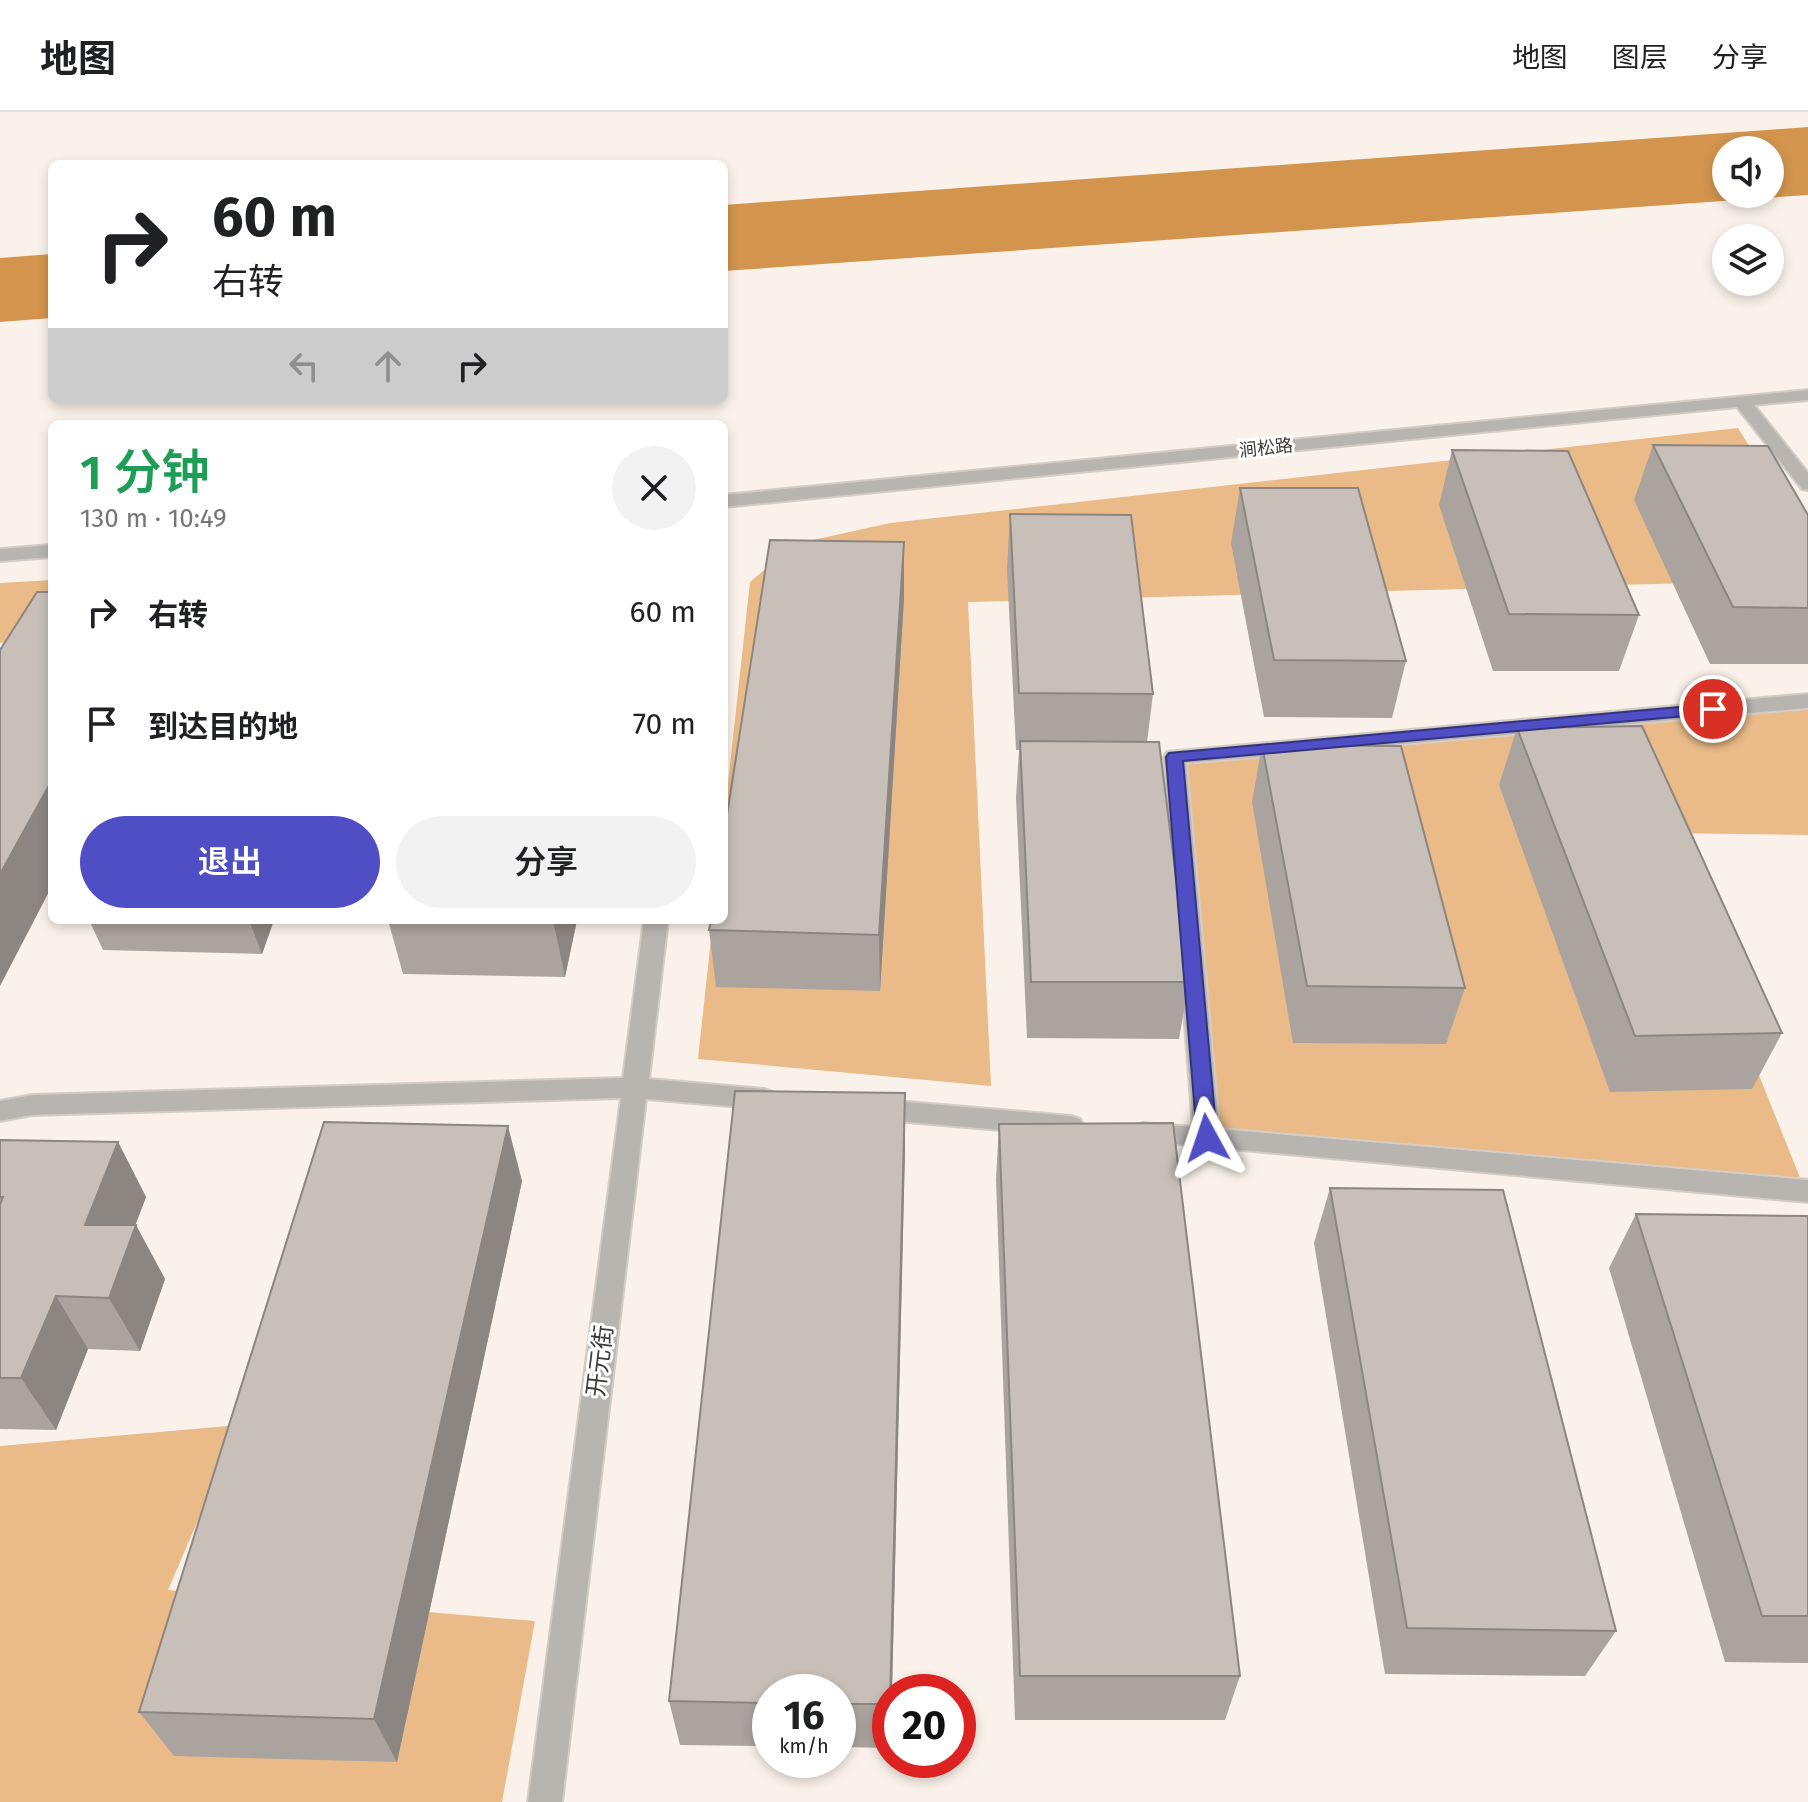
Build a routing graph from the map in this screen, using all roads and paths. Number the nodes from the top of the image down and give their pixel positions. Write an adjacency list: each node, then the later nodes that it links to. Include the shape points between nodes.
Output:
1 (1808, 395): 2 (street, 涧松路)
2 (1742, 402): 3 (street); 4 (street, 涧松路)
3 (1808, 485)
4 (728, 501)
5 (48, 551): 6 (street)
6 (0, 555)
7 (1808, 701): 13 (street, via 1175,757)
8 (656, 924): 9 (street, 开元街)
9 (635, 1088): 10 (street); 12 (street, via 32,1105); 15 (street, 开元街)
10 (794, 1102)
11 (841, 1106): 13 (street)
12 (0, 1111)
13 (1207, 1138): 14 (street)
14 (1808, 1191)
15 (545, 1802)

